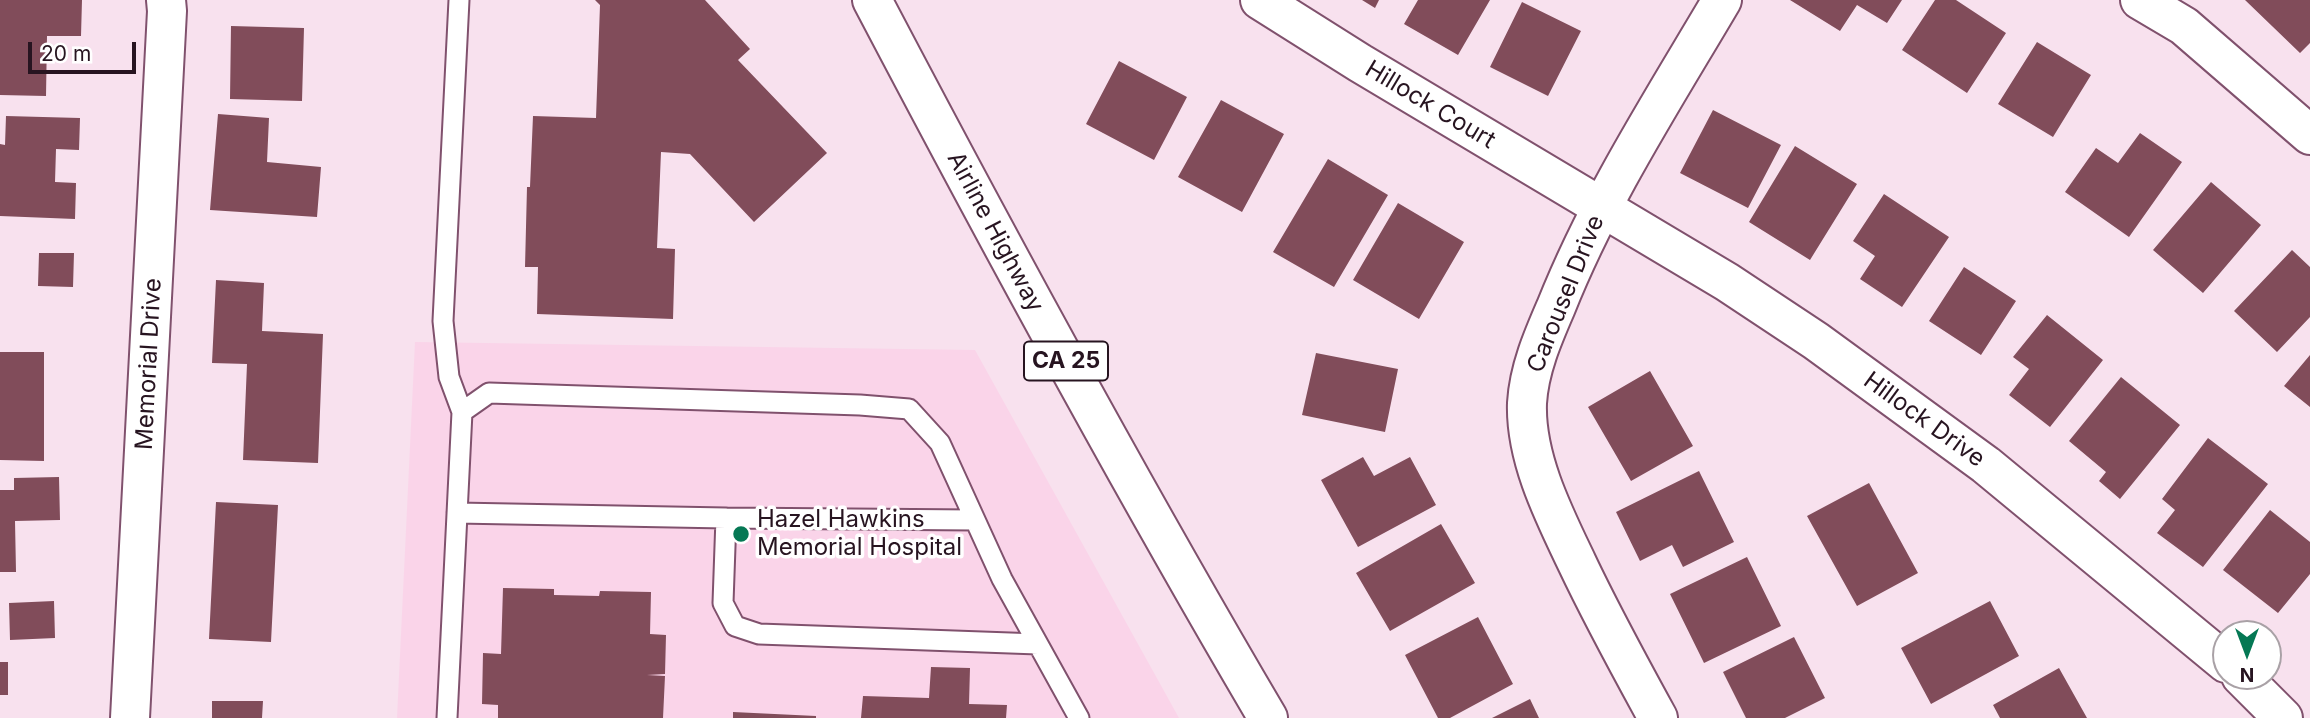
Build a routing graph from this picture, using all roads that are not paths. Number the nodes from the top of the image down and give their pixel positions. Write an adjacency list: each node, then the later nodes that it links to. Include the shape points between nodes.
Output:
1 (459, 0): 10 (lane, via 443,321 449,377)
2 (872, 0): 20 (street, Airline Highway / CA 25, via 1143,502)
3 (1260, 0): 9 (street, Hillock Court)
4 (1722, 0): 9 (street, Carousel Drive)
5 (2140, 0): 7 (street)
6 (166, 5): 17 (street, Memorial Drive)
7 (2193, 13): 8 (street)
8 (2310, 135)
9 (1601, 207): 15 (street, Hillock Drive, via 1827,348 1986,465); 21 (street, Carousel Drive, via 1538,350 1527,403 1530,433 1562,532)
10 (462, 412): 11 (lane); 13 (lane, via 489,393 909,410 940,443)
11 (457, 513): 12 (lane); 18 (lane)
12 (726, 518): 13 (lane); 14 (lane, via 723,603 735,626 759,634)
13 (975, 520): 14 (lane)
14 (1038, 644): 19 (lane)
15 (2212, 651)
16 (2255, 690): 22 (street)
17 (130, 718)
18 (447, 718)
19 (1079, 718)
20 (1268, 718)
21 (1658, 718)
22 (2283, 718)

